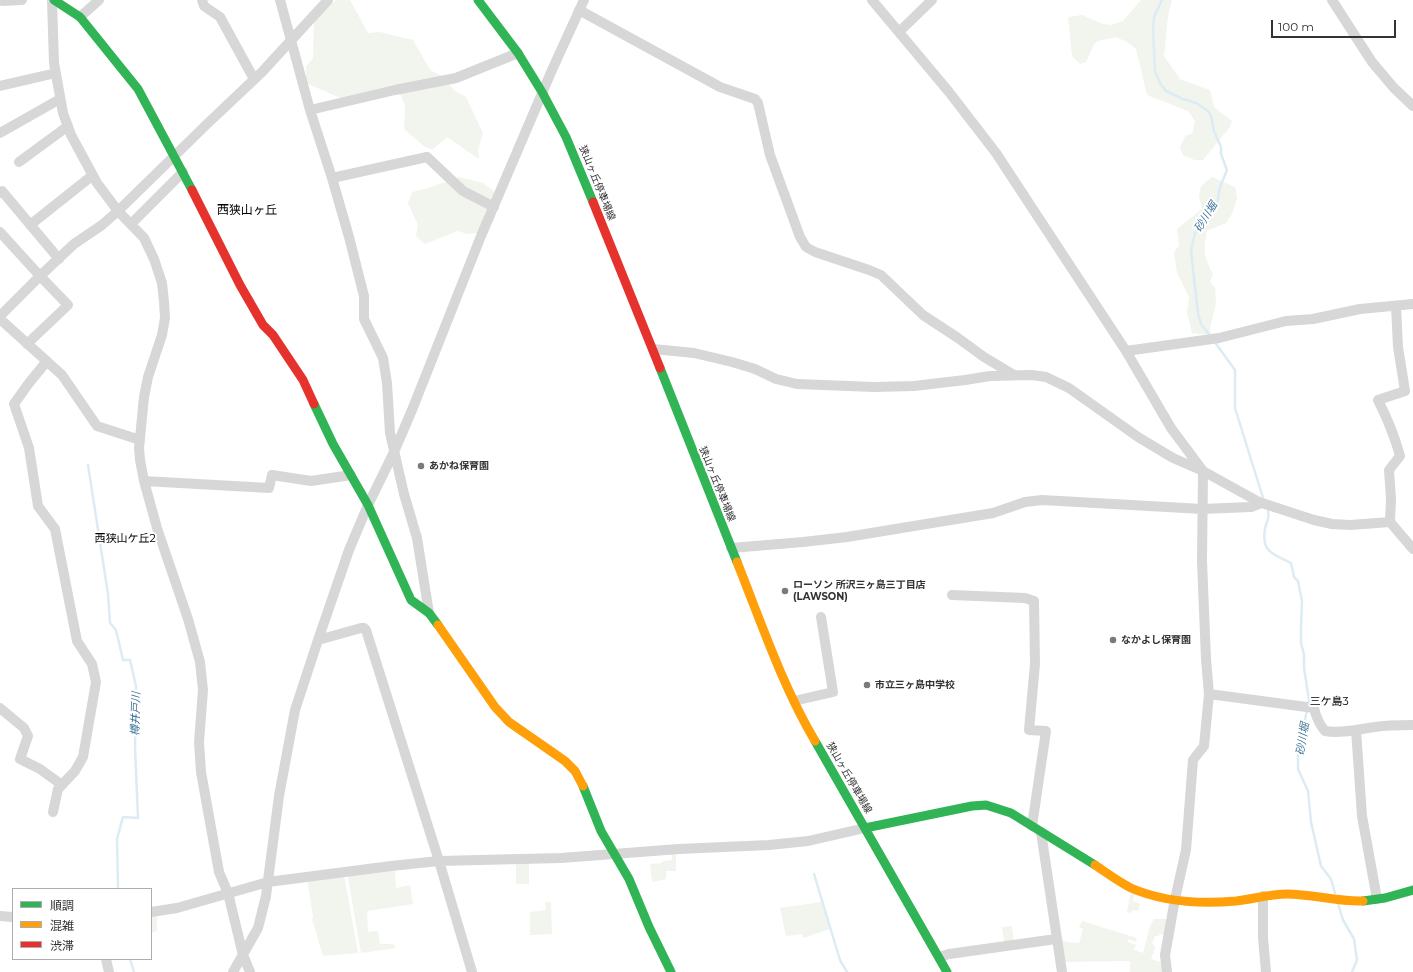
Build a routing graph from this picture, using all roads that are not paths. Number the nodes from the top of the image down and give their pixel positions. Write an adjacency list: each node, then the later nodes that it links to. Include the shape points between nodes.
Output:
1 (0, 0): 2 (street)
2 (22, 0)
3 (53, 0): 14 (street); 18 (street)
4 (99, 0): 14 (street)
5 (202, 0): 19 (street, via 204,6 220,17)
6 (280, 0): 16 (street)
7 (328, 0): 16 (street)
8 (478, 0): 17 (street, 狭山ヶ丘停車場線)
9 (584, 0): 13 (street)
10 (872, 0): 15 (street)
11 (932, 0): 15 (street)
12 (1332, 0): 23 (street, via 1372,62)
13 (579, 10): 21 (street); 47 (street, via 720,87 755,100 758,103 772,161 806,247 881,275 923,315)
14 (80, 17): 27 (street, via 138,89)
15 (899, 32): 45 (street, via 996,153)
16 (291, 41): 19 (street); 24 (street)
17 (518, 53): 21 (street, 狭山ヶ丘停車場線); 24 (street, via 456,78)
18 (56, 73): 20 (street); 22 (street)
19 (254, 79): 27 (street)
20 (0, 86)
21 (542, 92): 33 (street); 44 (street, 狭山ヶ丘停車場線, via 566,137)
22 (60, 100): 25 (street); 26 (street)
23 (1413, 106)
24 (310, 110): 31 (street)
25 (68, 126): 28 (street); 30 (street)
26 (0, 134)
27 (174, 155): 29 (street); 34 (street)
28 (19, 162)
29 (183, 172): 35 (street); 51 (street, via 240,285 263,325 303,380)
30 (93, 175): 34 (street); 36 (street)
31 (332, 178): 33 (street, via 426,157 462,191); 49 (street, via 364,296 364,319 383,358)
32 (0, 193): 36 (street, via 2,191)
33 (494, 207): 49 (street)
34 (118, 211): 35 (street); 38 (street, via 74,244)
35 (131, 224): 48 (street, via 144,238 154,259 162,283 164,302 162,335 148,377)
36 (30, 225): 38 (street)
37 (0, 232): 39 (street)
38 (59, 259): 39 (street)
39 (40, 276): 42 (street); 43 (street, via 68,305)
40 (1413, 304): 41 (street)
41 (1396, 306): 45 (street, via 1286,321 1220,338); 56 (street, via 1398,348 1405,391 1378,400 1400,456 1390,470)
42 (0, 317): 43 (street)
43 (27, 344): 46 (street)
44 (653, 349): 47 (street, via 702,355 732,362 776,379 798,384 914,386); 57 (street, 狭山ヶ丘停車場線)
45 (1126, 351): 50 (street, via 1171,428)
46 (47, 361): 48 (street, via 62,375 97,426); 68 (street, via 14,404 29,448 38,506 55,529 77,641 92,664 96,682 83,756 75,771)
47 (1014, 375): 50 (street, via 1046,377 1056,381 1138,437 1173,458)
48 (140, 440): 52 (street)
49 (394, 452): 54 (street); 60 (street, via 417,538)
50 (1203, 471): 53 (street); 55 (street)
51 (351, 475): 52 (street, via 311,481 272,475 269,488); 54 (street)
52 (144, 481): 77 (street, via 200,662 203,690 199,742 201,772 219,872)
53 (1262, 503): 55 (street, via 1251,507); 56 (street, via 1332,524)
54 (368, 505): 60 (street, via 411,600); 62 (street, via 349,550)
55 (1202, 510): 57 (street, via 1042,500 1026,502 993,513 847,538); 63 (street)
56 (1390, 522): 58 (street)
57 (731, 548): 64 (street, 狭山ヶ丘停車場線)
58 (1413, 549)
59 (952, 596): 70 (street, via 1025,598 1034,601 1035,664 1029,730 1046,731)
60 (429, 613): 73 (street, via 495,707 509,722 565,761 575,771)
61 (821, 616): 64 (street, via 833,692)
62 (318, 640): 74 (street, via 361,628 366,630); 75 (street, via 295,710 289,739)
63 (1209, 694): 67 (street, via 1314,708 1325,731); 79 (street, via 1204,746 1193,760 1186,850)
64 (794, 701): 71 (street, 狭山ヶ丘停車場線)
65 (0, 708): 68 (street, via 24,728 28,736 20,759 40,769)
66 (1413, 725): 67 (street, via 1377,726)
67 (1356, 730): 80 (street, via 1362,816)
68 (62, 785): 69 (street, via 58,789)
69 (53, 812)
70 (1032, 826): 71 (street, via 1011,814 986,805); 72 (street)
71 (865, 828): 73 (street, via 808,841); 86 (street, 狭山ヶ丘停車場線)
72 (1041, 832): 79 (street, via 1130,887); 84 (street)
73 (614, 855): 74 (street); 92 (street, via 629,879)
74 (439, 861): 75 (street); 91 (street)
75 (268, 882): 77 (street); 85 (street, via 258,928)
76 (1413, 890): 80 (street)
77 (228, 893): 81 (street, via 177,908); 85 (street)
78 (1264, 896): 79 (street, via 1212,902); 80 (street, via 1311,895 1355,901); 96 (street, via 1263,938)
79 (1175, 899): 95 (street, via 1165,955)
80 (1377, 899)
81 (152, 912)
82 (0, 916): 83 (street)
83 (12, 917)
84 (1056, 939): 86 (street); 94 (street)
85 (243, 955): 89 (street); 90 (street)
86 (939, 957): 93 (street, 狭山ヶ丘停車場線)
87 (106, 960): 88 (street)
88 (109, 972)
89 (234, 972)
90 (250, 972)
91 (472, 972)
92 (671, 972)
93 (947, 972)
94 (1062, 972)
95 (1167, 972)
96 (1266, 972)

